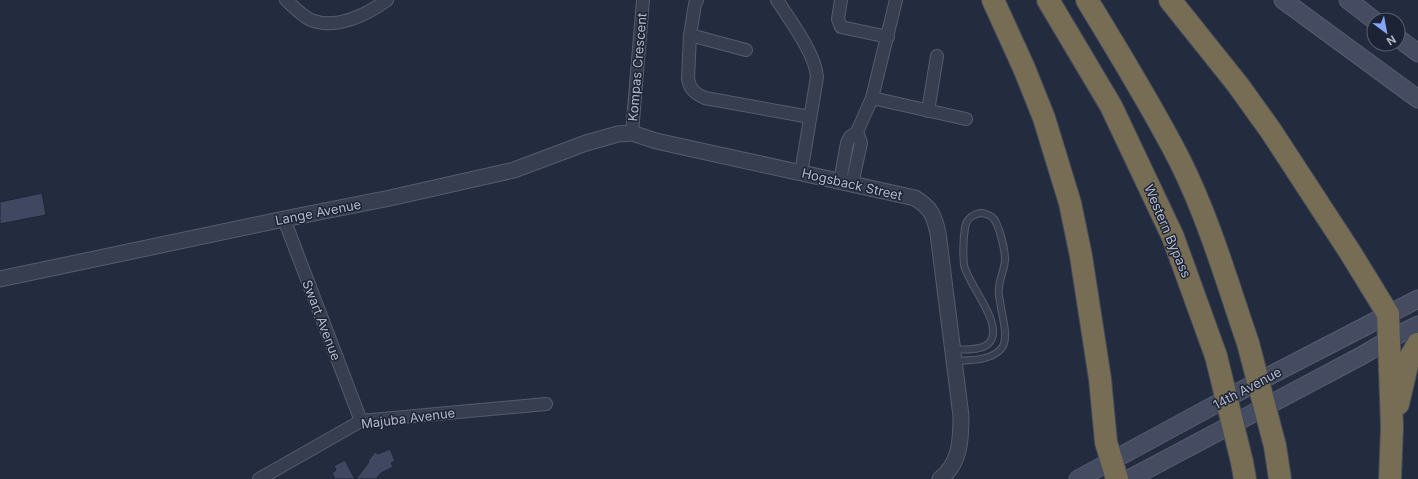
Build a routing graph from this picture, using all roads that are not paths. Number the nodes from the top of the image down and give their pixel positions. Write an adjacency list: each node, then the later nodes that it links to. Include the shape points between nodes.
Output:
1 (286, 0): 2 (street, via 309,19 328,23 351,19)
2 (387, 0)
3 (643, 0): 26 (street, Kompas Crescent)
4 (696, 0): 15 (street)
5 (777, 0): 24 (street, via 816,65 817,77)
6 (841, 0): 16 (street, via 838,19 841,27)
7 (896, 0): 16 (street)
8 (993, 0): 40 (highway, via 1038,104 1070,203 1100,379 1106,442)
9 (1048, 0): 41 (highway, Western Bypass, bridge, via 1111,106 1173,237 1216,356)
10 (1087, 0): 46 (highway, bridge, via 1180,161 1206,221 1248,343 1275,446)
11 (1170, 0): 32 (highway, via 1271,131)
12 (1283, 0): 22 (main road)
13 (1348, 0): 14 (main road)
14 (1366, 14)
15 (690, 35): 18 (street); 24 (street, via 688,79 693,91 705,98)
16 (888, 37): 21 (street)
17 (1406, 44): 19 (main road)
18 (746, 50)
19 (1418, 53)
20 (937, 56): 23 (street)
21 (872, 98): 23 (street); 28 (street, via 857,132 861,143)
22 (1418, 99)
23 (928, 111): 25 (street)
24 (810, 117): 27 (street)
25 (966, 119)
26 (632, 133): 27 (street, Hogsback Street, via 656,141); 29 (street, Lange Avenue, via 602,138 492,176)
27 (801, 173): 28 (street, Hogsback Street)
28 (846, 182): 36 (street, Hogsback Street, via 915,198 932,213 938,233)
29 (284, 218): 30 (street, Lange Avenue); 38 (street, Swart Avenue)
30 (0, 278)
31 (1418, 299): 32 (main road, 14th Avenue)
32 (1388, 314): 34 (highway); 40 (main road, 14th Avenue, via 1244,389)
33 (1418, 325): 34 (main road, 14th Avenue)
34 (1390, 339): 39 (highway); 45 (main road, 14th Avenue)
35 (1418, 344): 39 (highway, via 1408,361)
36 (953, 355): 36 (lane, via 987,345 994,331 989,314 964,265 965,224 972,216 982,213 992,217 998,225 1005,259 998,289 1005,344 993,355 980,359); 43 (street, Hogsback Street, via 961,416 961,438 954,463)
37 (546, 404): 38 (street, Majuba Avenue)
38 (361, 421): 42 (street, Majuba Avenue)
39 (1392, 427): 47 (highway)
40 (1114, 470): 44 (main road, 14th Avenue)
41 (1244, 470)
42 (259, 479)
43 (940, 479)
44 (1078, 479)
45 (1129, 479)
46 (1280, 479)
47 (1390, 479)

